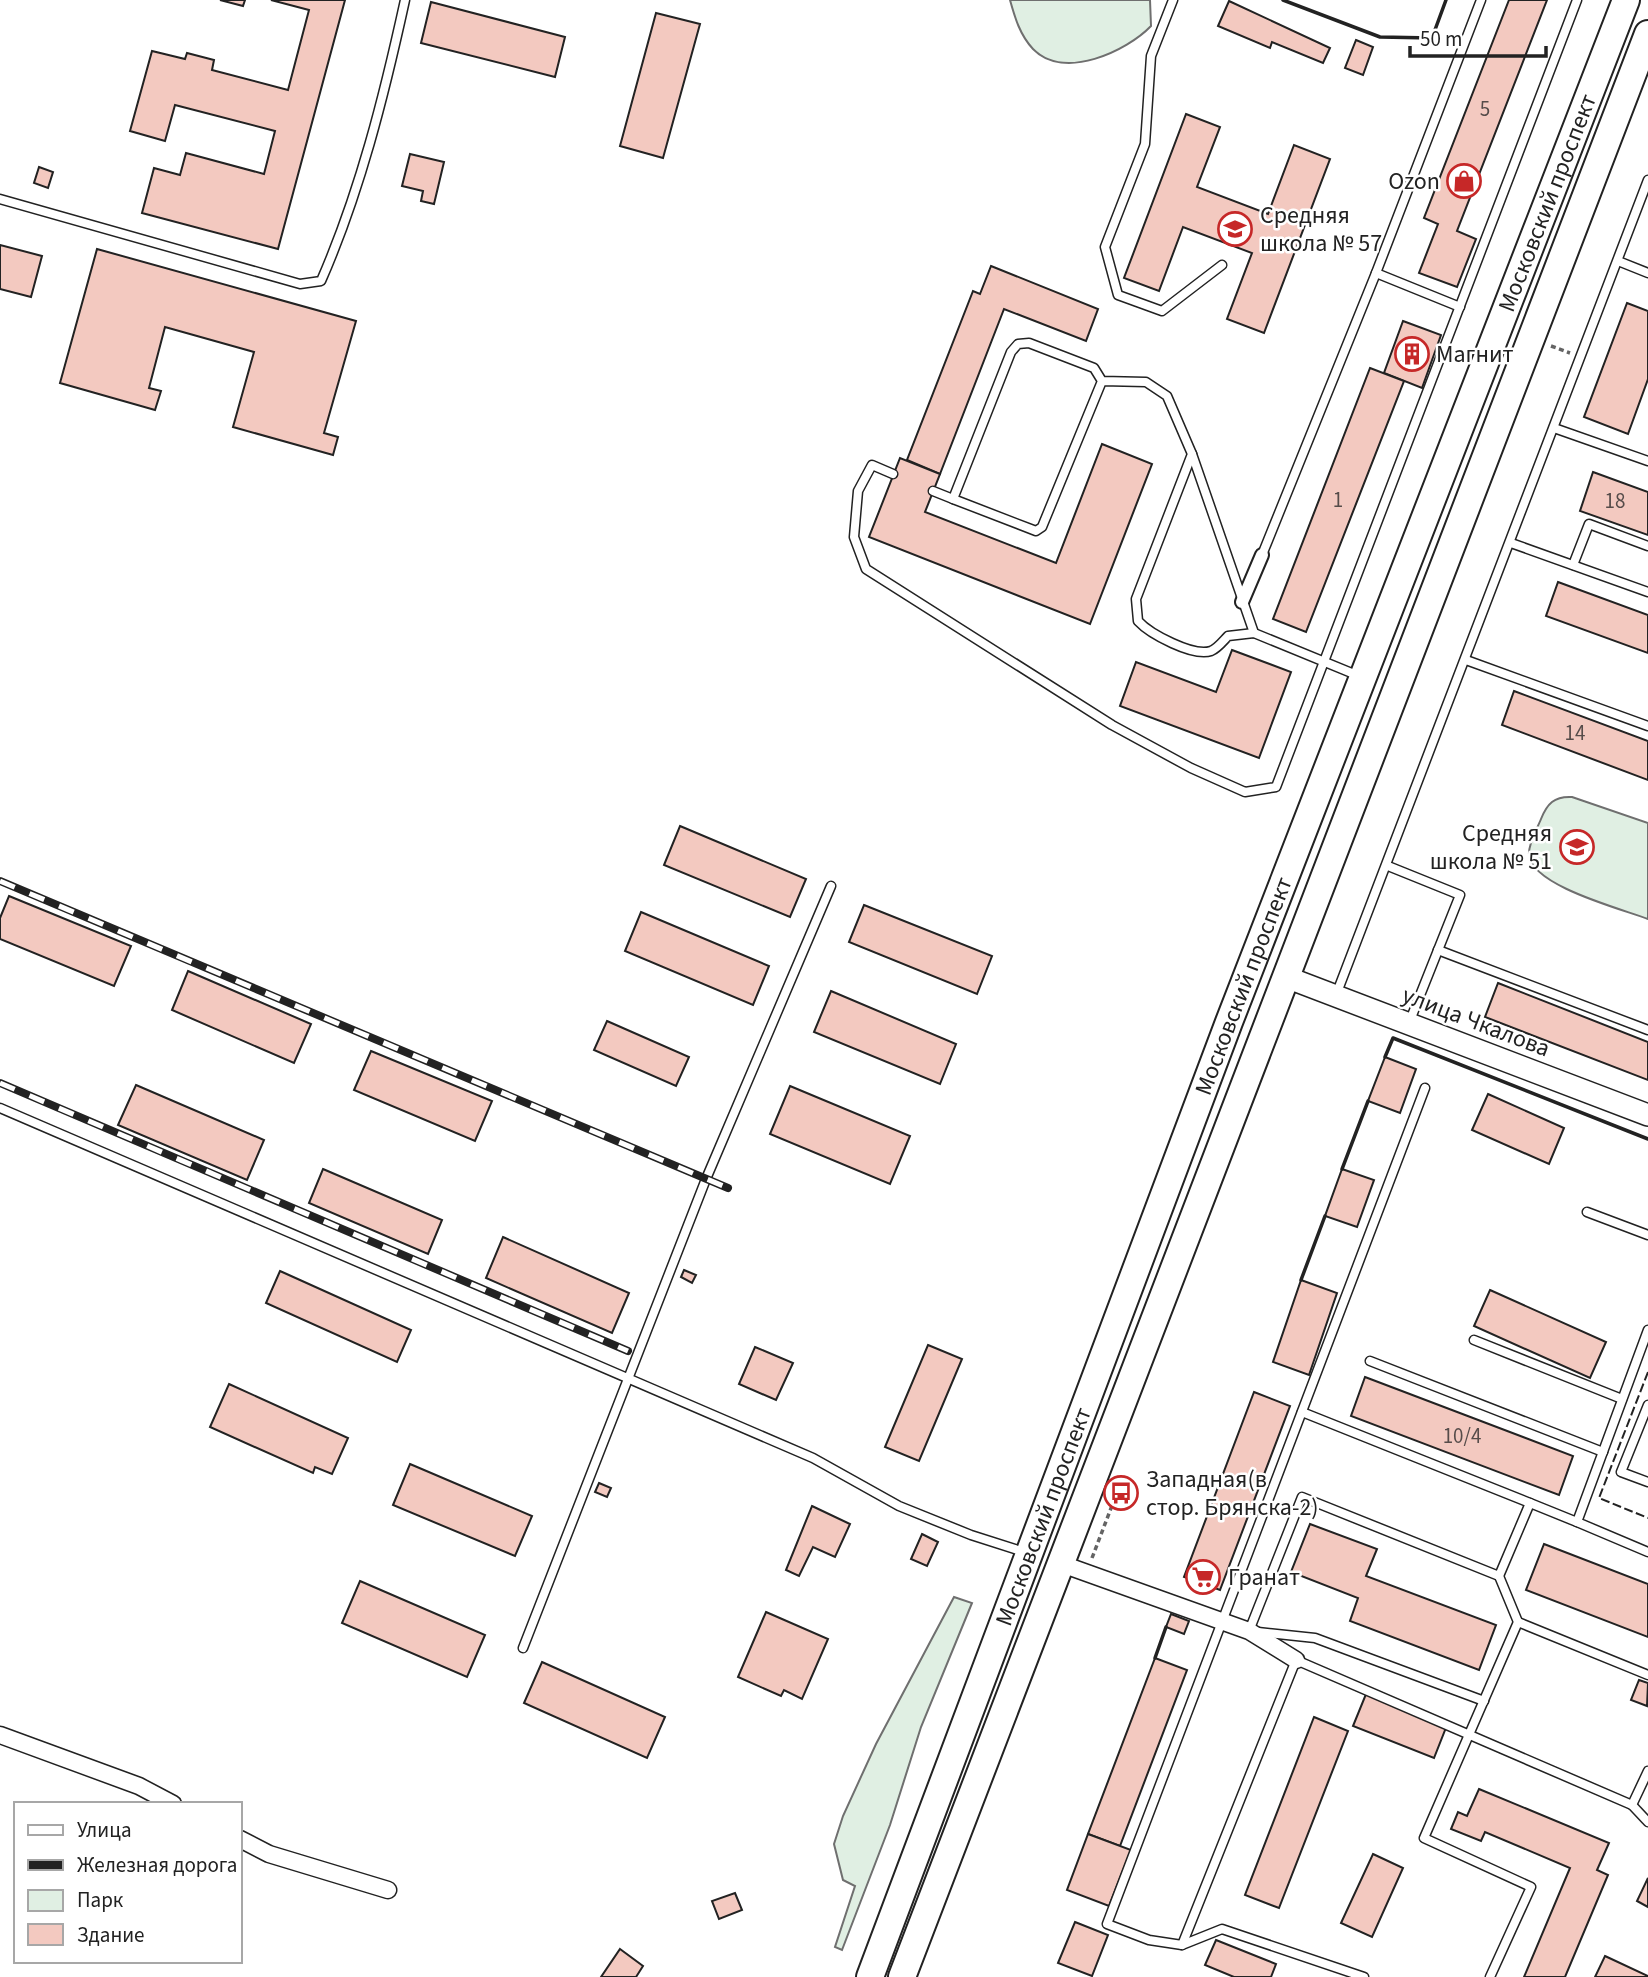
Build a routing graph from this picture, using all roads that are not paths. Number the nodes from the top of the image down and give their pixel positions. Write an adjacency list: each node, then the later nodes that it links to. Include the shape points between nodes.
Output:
1 (405, 0): 8 (lane, via 346,223 321,281 300,284)
2 (1174, 0): 10 (lane, via 1151,56 1145,144 1105,247 1118,295 1162,311)
3 (1481, 0): 11 (lane)
4 (1577, 0): 13 (lane)
5 (1626, 0): 30 (main road, Московский проспект)
6 (1648, 34): 31 (main road, Московский проспект)
7 (1648, 180): 9 (lane)
8 (0, 199)
9 (1618, 261): 12 (lane); 15 (lane)
10 (1222, 265)
11 (1376, 273): 13 (lane); 23 (lane)
12 (1648, 273)
13 (1460, 307): 29 (lane)
14 (1102, 381): 16 (lane, via 1146,382 1167,396); 20 (lane, via 1042,527 1028,530); 20 (lane, via 1094,368 1029,343 1018,344)
15 (1555, 428): 17 (lane); 21 (lane)
16 (1192, 454): 26 (lane); 27 (lane, via 1136,599 1138,621 1149,633 1201,652 1215,649 1228,636)
17 (1648, 461)
18 (893, 474): 29 (lane, via 872,465 858,491 854,537 866,569 1112,725 1223,783 1245,792 1276,787)
19 (933, 491): 20 (lane)
20 (953, 499)
21 (1511, 543): 24 (lane); 28 (lane)
22 (1648, 545): 24 (lane, via 1589,524)
23 (1262, 555): 26 (street)
24 (1573, 565): 25 (lane)
25 (1648, 592)
26 (1242, 602): 27 (lane)
27 (1254, 633): 29 (lane)
28 (1466, 660): 32 (lane); 33 (lane)
29 (1325, 663): 30 (lane)
30 (1363, 678): 31 (main road); 57 (main road, Московский проспект)
31 (1395, 690): 36 (main road, Московский проспект)
32 (1648, 726)
33 (1388, 866): 35 (lane, via 1460,895); 37 (lane)
34 (831, 886): 48 (lane, via 706,1179)
35 (1438, 950): 38 (lane); 39 (lane)
36 (1286, 977): 37 (street, улица Чкалова); 58 (main road, Московский проспект)
37 (1335, 998): 38 (street, улица Чкалова)
38 (1408, 1025): 42 (street, улица Чкалова)
39 (1648, 1030)
40 (1424, 1088): 51 (lane)
41 (0, 1108): 48 (lane)
42 (1648, 1115)
43 (1587, 1212): 44 (lane)
44 (1648, 1235)
45 (1648, 1331): 49 (lane)
46 (1474, 1340): 49 (lane)
47 (1370, 1361): 52 (lane)
48 (628, 1380): 57 (lane, via 813,1458 899,1506); 63 (lane)
49 (1622, 1399): 52 (lane)
50 (1648, 1405): 53 (lane, via 1621,1472)
51 (1302, 1412): 54 (lane); 60 (lane)
52 (1602, 1452): 55 (lane)
53 (1648, 1482)
54 (1530, 1503): 55 (lane); 59 (lane)
55 (1577, 1522): 56 (lane)
56 (1648, 1552)
57 (1031, 1554): 76 (main road, Московский проспект)
58 (1059, 1563): 60 (street); 77 (main road, Московский проспект)
59 (1499, 1576): 61 (lane); 62 (lane, via 1303,1497)
60 (1224, 1622): 62 (street); 75 (lane, via 1107,1924 1149,1940)
61 (1518, 1622): 65 (lane); 66 (lane)
62 (1249, 1631): 64 (street); 66 (lane, via 1315,1638)
63 (523, 1648)
64 (1296, 1660): 67 (lane); 75 (lane)
65 (1648, 1675)
66 (1484, 1702): 67 (lane)
67 (1471, 1734): 71 (lane); 79 (lane, via 1424,1838 1531,1886)
68 (0, 1735): 70 (street, via 139,1786)
69 (1648, 1771): 71 (lane)
70 (169, 1802)
71 (1632, 1805): 72 (lane)
72 (1648, 1822)
73 (242, 1840): 74 (street, via 269,1854)
74 (388, 1890)
75 (1182, 1945): 78 (lane, via 1222,1928)
76 (870, 1977)
77 (902, 1977)
78 (1364, 1977)
79 (1490, 1977)

